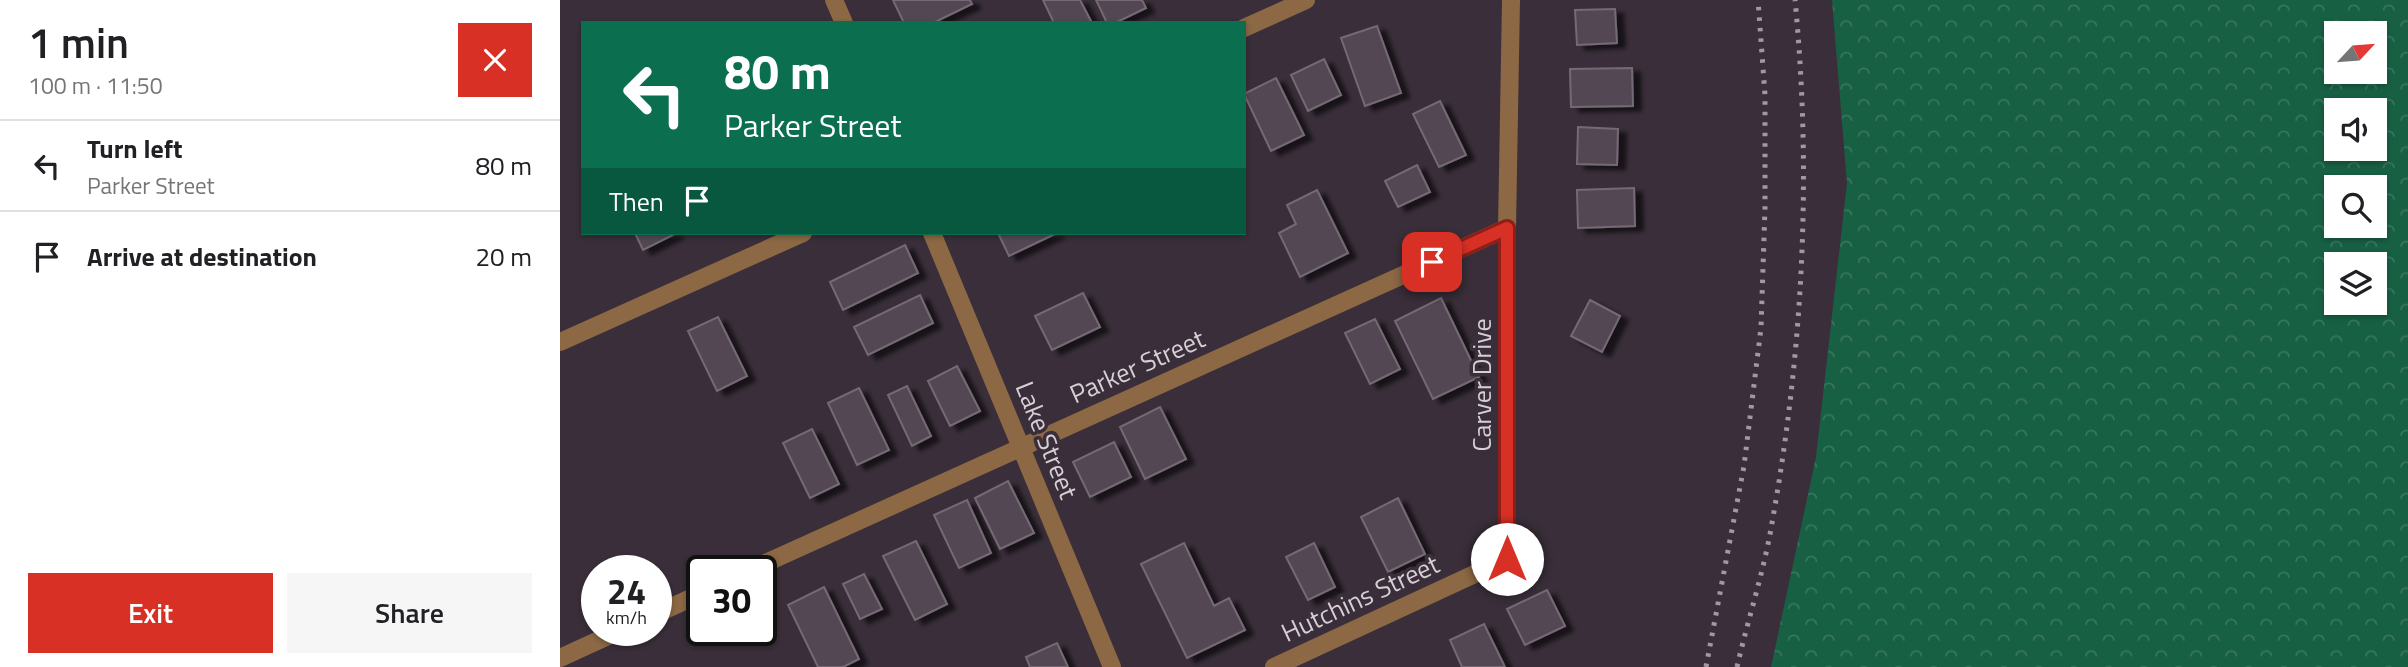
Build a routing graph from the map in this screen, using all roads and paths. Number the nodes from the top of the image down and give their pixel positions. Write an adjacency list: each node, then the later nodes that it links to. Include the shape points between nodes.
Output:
1 (834, 0): 4 (street)
2 (1306, 0): 5 (street)
3 (1511, 0): 6 (street, Carver Drive)
4 (843, 21)
5 (1246, 27)
6 (1507, 228): 10 (street, Parker Street); 12 (street, Carver Drive)
7 (799, 235): 9 (street)
8 (933, 235): 10 (street, Lake Street)
9 (560, 342)
10 (1021, 446): 11 (street, Parker Street); 15 (street, Lake Street)
11 (777, 558)
12 (1507, 559): 16 (street, Hutchins Street)
13 (586, 646): 14 (street)
14 (560, 658)
15 (1112, 667)
16 (1274, 667)

